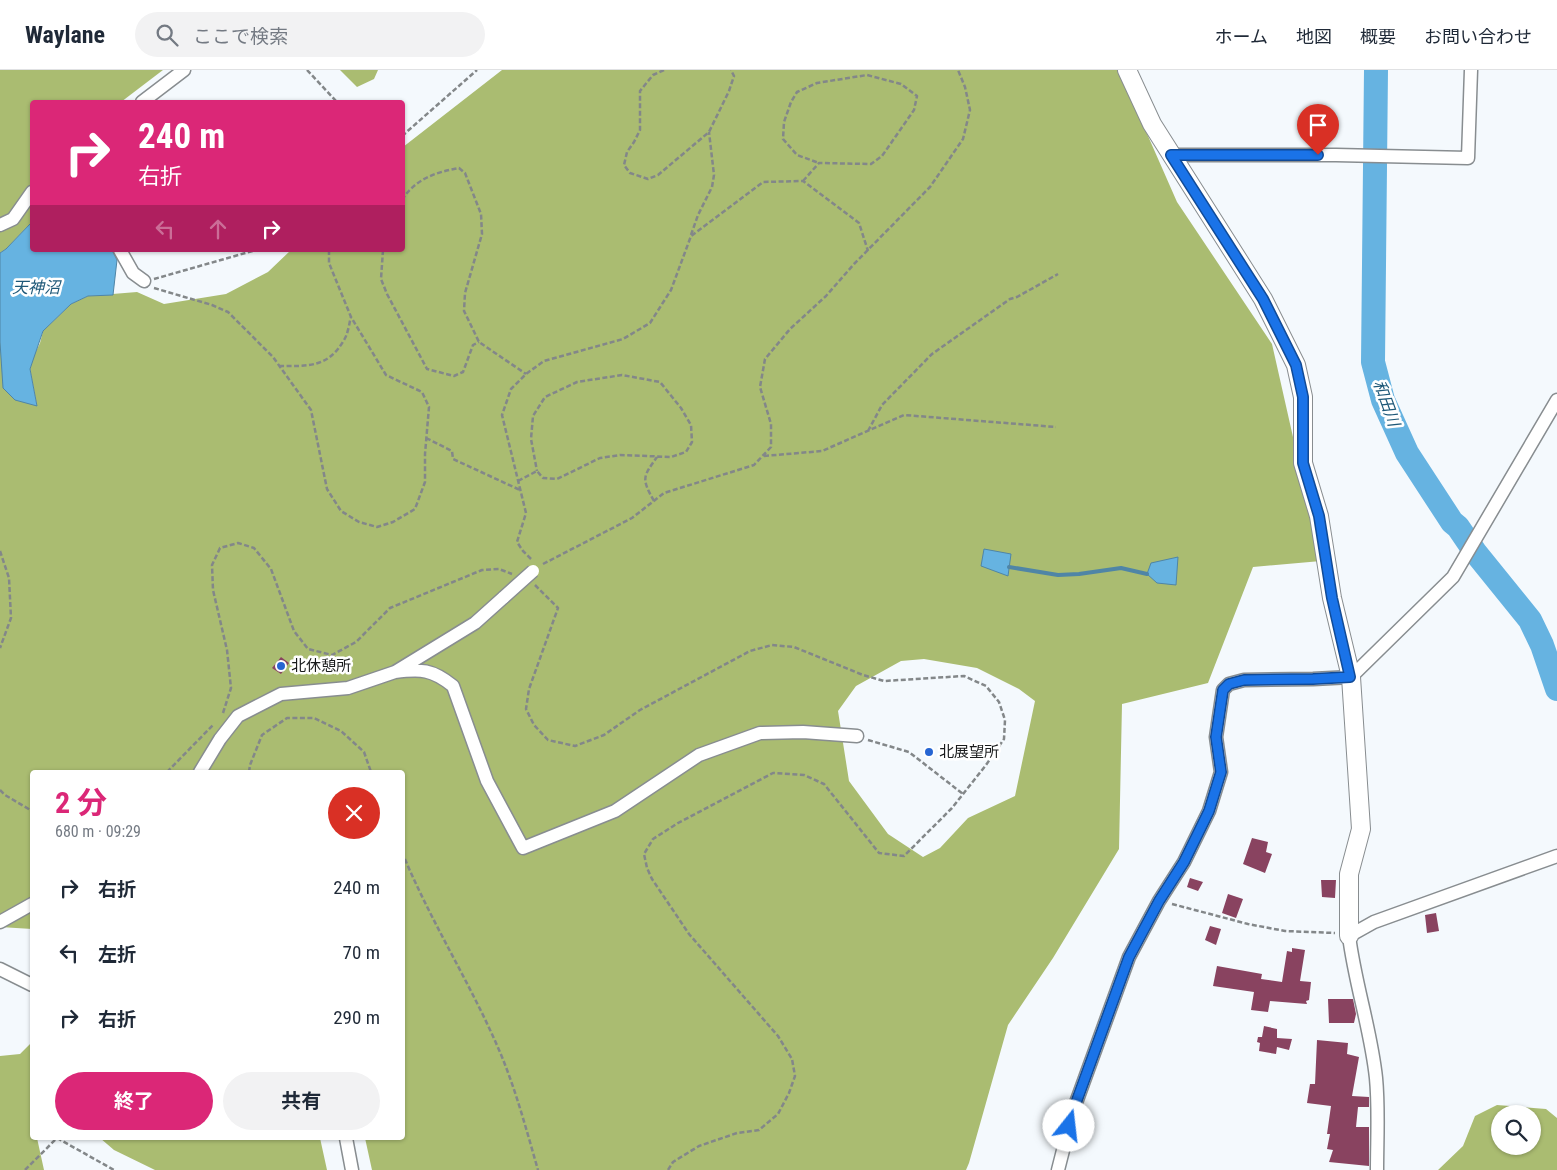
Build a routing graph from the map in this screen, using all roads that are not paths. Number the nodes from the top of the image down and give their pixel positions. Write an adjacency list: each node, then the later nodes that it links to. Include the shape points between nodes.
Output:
1 (184, 70): 4 (street)
2 (1127, 70): 5 (street, via 1152,124)
3 (1471, 70): 5 (street, via 1468,158)
4 (145, 100)
5 (1171, 155): 13 (street, via 1263,299 1296,365 1303,397 1303,463 1319,516 1332,598)
6 (30, 195): 7 (street, via 13,219)
7 (0, 225)
8 (121, 252): 9 (street, via 133,273)
9 (144, 281)
10 (1557, 400): 13 (street, via 1454,577)
11 (534, 573): 12 (street, bridge, via 475,622)
12 (395, 672): 14 (street, via 420,670 441,676 453,686 487,781 524,848 616,811 699,755 760,733); 15 (street, via 348,688 281,694 238,716)
13 (1350, 677): 19 (street, via 1362,829 1349,874); 24 (street, via 1244,680 1229,684 1223,690 1216,737 1221,772 1209,811 1184,862 1129,957 1073,1111)
14 (857, 736)
15 (201, 770)
16 (1557, 856): 19 (street, via 1374,922)
17 (30, 905): 18 (street)
18 (0, 922)
19 (1349, 936): 25 (street, via 1376,1079)
20 (0, 969): 21 (street)
21 (30, 984)
22 (346, 1140): 23 (street)
23 (352, 1170)
24 (1058, 1170)
25 (1377, 1170)

